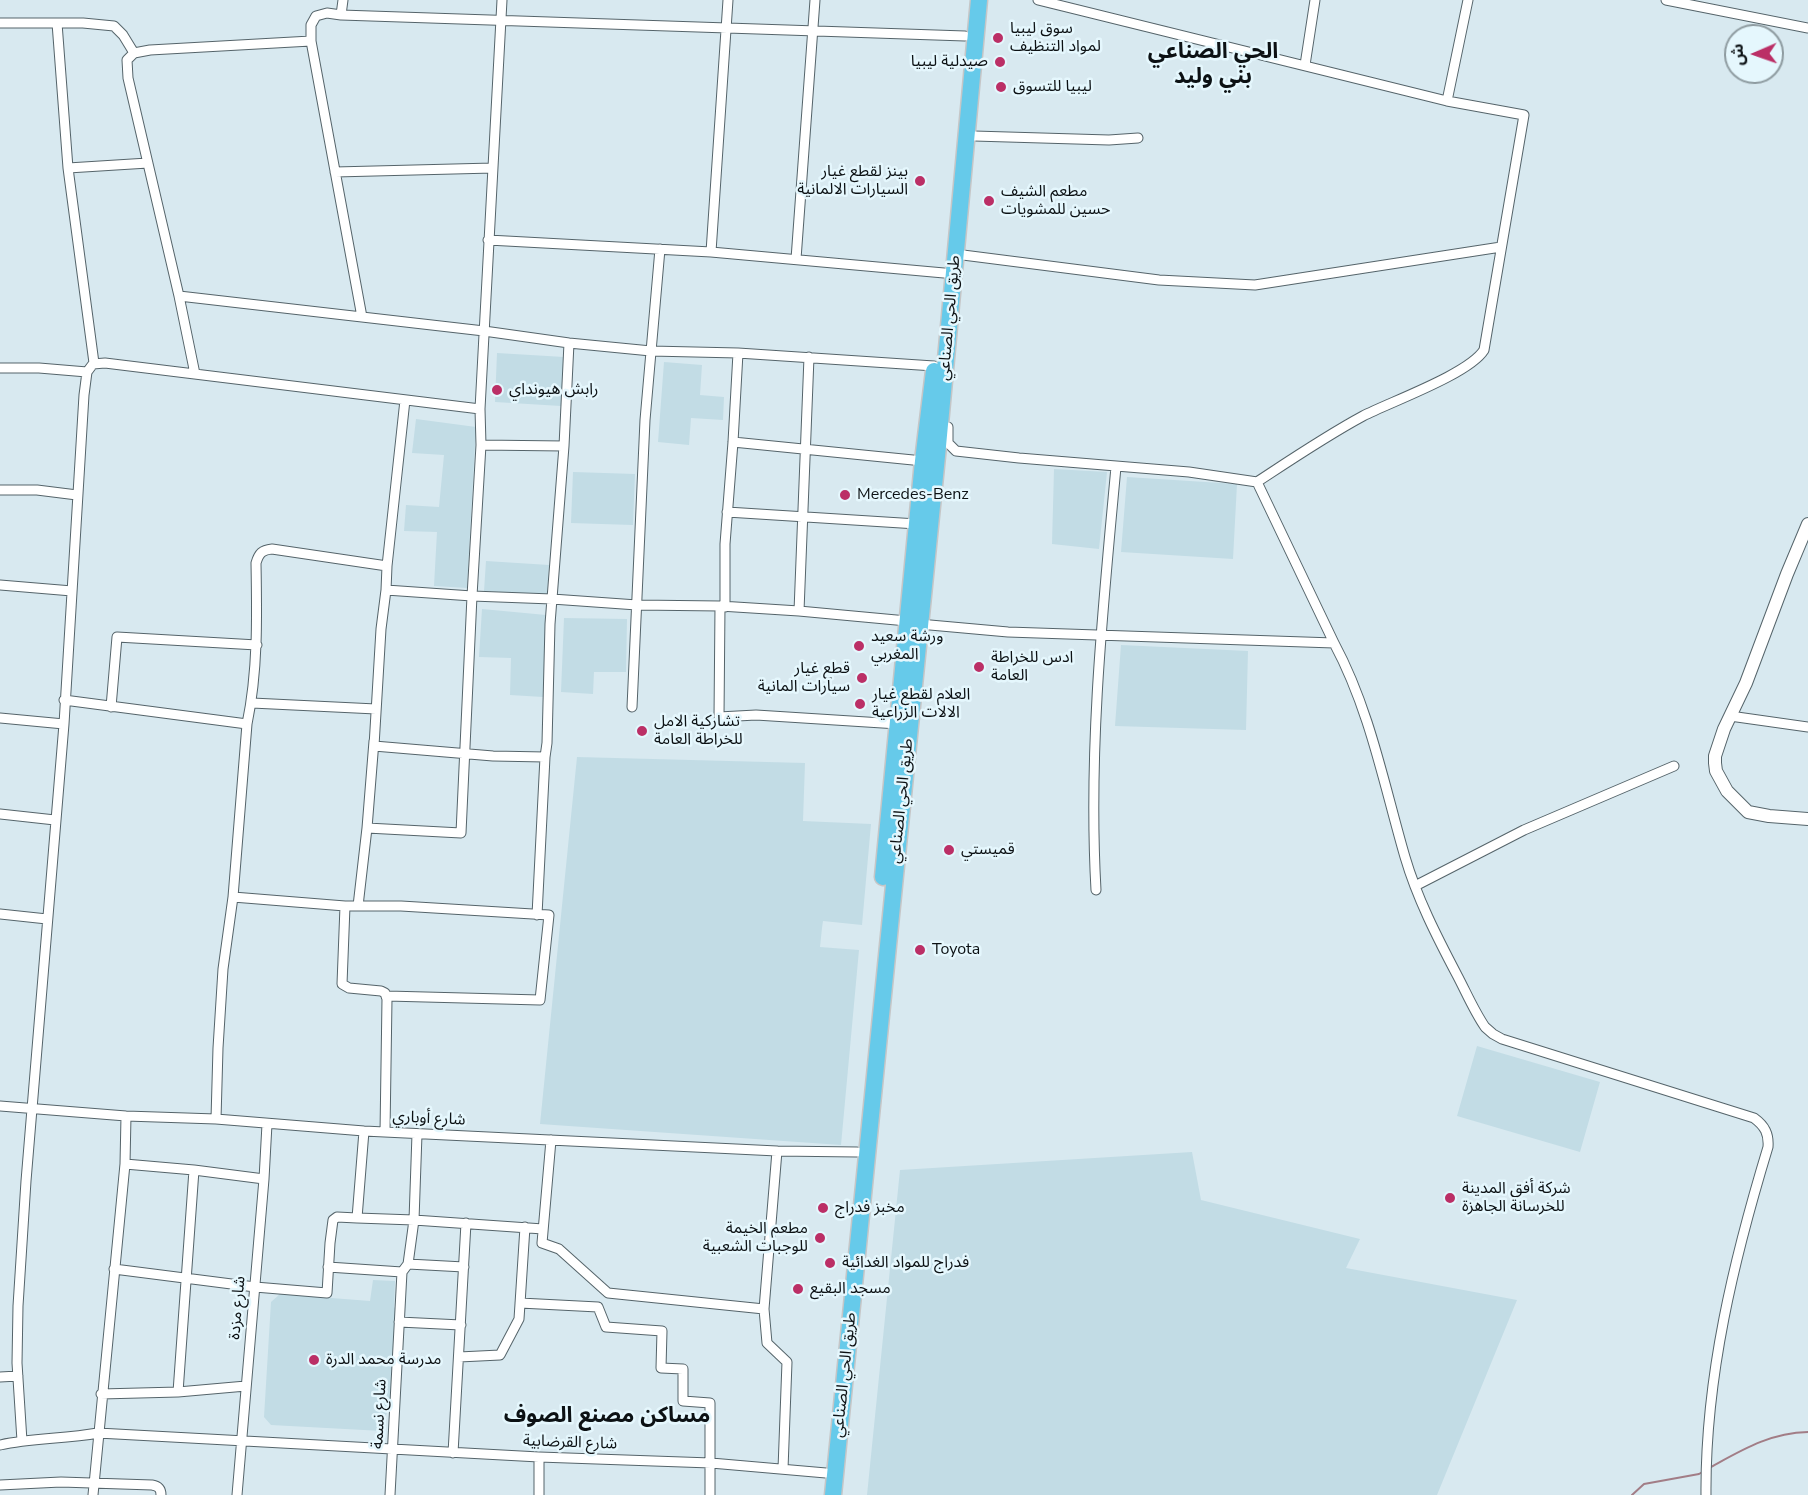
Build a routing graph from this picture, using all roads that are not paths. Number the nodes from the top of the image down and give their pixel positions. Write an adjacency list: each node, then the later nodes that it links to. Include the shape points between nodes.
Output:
1 (343, 0): 12 (street)
2 (502, 0): 13 (street)
3 (728, 0): 16 (street)
4 (815, 0): 18 (street)
5 (969, 0): 19 (highway)
6 (979, 0): 54 (highway, طريق الحي الصناعي)
7 (986, 0): 24 (street)
8 (1038, 0): 22 (street)
9 (1315, 0): 22 (street)
10 (1468, 0): 23 (street)
11 (1666, 0): 17 (street)
12 (341, 15): 13 (street); 20 (street, via 316,16 310,25)
13 (501, 21): 16 (street); 28 (street)
14 (0, 23): 15 (street)
15 (57, 23): 21 (street, via 114,26); 27 (street)
16 (726, 28): 18 (street); 33 (street)
17 (1808, 28)
18 (814, 32): 19 (street); 35 (street)
19 (966, 36): 36 (highway)
20 (311, 40): 21 (street); 29 (street)
21 (134, 53): 26 (street, via 127,60 128,78)
22 (1305, 65): 23 (street)
23 (1447, 101): 31 (street, via 1524,115)
24 (974, 136): 25 (street); 34 (street)
25 (1138, 138)
26 (148, 163): 27 (street); 37 (street)
27 (68, 168): 44 (street)
28 (493, 168): 29 (street); 30 (street)
29 (335, 172): 38 (street)
30 (488, 240): 32 (street); 39 (street)
31 (1501, 247): 34 (street, via 1255,285 1160,280); 59 (street, via 1480,357 1365,415)
32 (660, 249): 33 (street); 41 (street)
33 (711, 252): 35 (street)
34 (963, 255): 56 (street, via 947,439)
35 (796, 259): 36 (street)
36 (944, 273): 45 (highway)
37 (179, 296): 38 (street); 48 (street)
38 (362, 317): 39 (street)
39 (483, 331): 40 (street); 50 (street)
40 (569, 343): 41 (street); 53 (street)
41 (651, 351): 42 (street); 72 (street)
42 (738, 353): 43 (street); 51 (street)
43 (809, 357): 45 (street); 55 (street)
44 (94, 363): 47 (street); 48 (street)
45 (934, 366): 57 (highway)
46 (0, 368): 47 (street)
47 (87, 372): 61 (street)
48 (195, 374): 49 (street)
49 (405, 400): 50 (street); 66 (street)
50 (480, 409): 52 (street)
51 (733, 442): 55 (street); 62 (street)
52 (481, 445): 53 (street); 70 (street)
53 (564, 446): 71 (street)
54 (937, 448): 56 (street); 75 (highway, طريق الحي الصناعي)
55 (805, 450): 57 (street); 63 (street)
56 (956, 450): 58 (street)
57 (923, 461): 64 (highway)
58 (1116, 467): 59 (street); 76 (street)
59 (1257, 482): 77 (street)
60 (0, 490): 61 (street)
61 (77, 495): 69 (street)
62 (727, 512): 63 (street); 73 (street)
63 (803, 517): 64 (street); 74 (street)
64 (917, 524): 75 (highway)
65 (1808, 524): 84 (street)
66 (387, 566): 68 (street); 78 (street, via 264,550 256,563)
67 (0, 585): 69 (street)
68 (386, 590): 70 (street); 83 (street)
69 (72, 591): 79 (street)
70 (472, 596): 71 (street); 91 (street)
71 (552, 599): 72 (street); 92 (street)
72 (637, 605): 73 (street); 82 (street)
73 (722, 607): 74 (street); 88 (street, via 719,717 756,715)
74 (799, 611): 75 (street)
75 (913, 622): 76 (street, via 1008,632); 88 (highway); 165 (highway, طريق الحي الصناعي)
76 (1101, 635): 77 (street); 99 (street, via 1094,756)
77 (1334, 643): 98 (street, via 1371,731)
78 (256, 645): 80 (street); 81 (street, via 117,638)
79 (64, 700): 81 (street); 86 (street)
80 (252, 703): 83 (street); 87 (street)
81 (111, 706): 87 (street)
82 (632, 707)
83 (376, 710): 90 (street)
84 (1730, 716): 89 (street); 95 (street, via 1715,756 1716,771 1727,791 1755,814)
85 (0, 718): 86 (street)
86 (64, 724): 96 (street)
87 (247, 724): 100 (street)
88 (898, 724): 117 (highway)
89 (1808, 727)
90 (374, 741): 91 (street, via 374,746); 97 (street)
91 (464, 754): 92 (street); 97 (street, via 461,833)
92 (545, 757): 104 (street)
93 (1674, 766): 98 (street, via 1524,830)
94 (0, 814): 96 (street)
95 (1808, 819)
96 (55, 820): 105 (street)
97 (366, 828): 102 (street)
98 (1415, 886): 157 (street, via 1480,1021 1493,1034 1754,1118 1767,1133 1768,1147 1745,1226 1715,1371)
99 (1096, 890)
100 (233, 897): 101 (street); 110 (street, via 223,969)
101 (345, 906): 102 (street); 106 (street, via 342,984 381,991)
102 (358, 906): 104 (street)
103 (0, 914): 105 (street)
104 (537, 915): 106 (street, via 549,915 540,1000)
105 (47, 919): 108 (street)
106 (387, 996): 113 (street)
107 (0, 1106): 108 (street, شارع أوباري)
108 (32, 1108): 109 (street, شارع أوباري); 140 (street, via 18,1306)
109 (126, 1116): 110 (street, شارع أوباري); 118 (street)
110 (216, 1119): 111 (street, شارع أوباري)
111 (267, 1124): 112 (street, شارع أوباري); 120 (street, شارع مزدة)
112 (364, 1131): 113 (street, شارع أوباري); 121 (street)
113 (385, 1132): 114 (street, شارع أوباري)
114 (417, 1134): 115 (street, شارع أوباري); 122 (street)
115 (551, 1140): 116 (street, شارع أوباري); 125 (street)
116 (777, 1151): 117 (street, شارع أوباري); 136 (street)
117 (857, 1152): 154 (highway)
118 (124, 1164): 119 (street); 129 (street)
119 (194, 1170): 120 (street); 131 (street)
120 (264, 1179): 132 (street, شارع مزدة)
121 (357, 1218): 122 (street); 127 (street, via 333,1220)
122 (414, 1220): 123 (street); 126 (street)
123 (466, 1223): 124 (street); 128 (street)
124 (525, 1227): 125 (street); 134 (street)
125 (543, 1228): 133 (street, via 542,1243 559,1249)
126 (408, 1264): 128 (street); 130 (street)
127 (328, 1267): 130 (street); 132 (street, via 327,1293)
128 (464, 1267): 138 (street)
129 (114, 1269): 131 (street); 144 (street)
130 (402, 1272): 137 (street, شارع نسمة)
131 (186, 1278): 132 (street); 143 (street)
132 (255, 1287): 142 (street, شارع مزدة)
133 (608, 1293): 135 (street); 136 (street)
134 (520, 1303): 135 (street); 139 (street, via 519,1319 500,1355)
135 (598, 1307): 152 (street, via 606,1327 662,1331 661,1368 683,1369 683,1401 710,1403)
136 (764, 1309): 153 (street, via 766,1343 787,1362)
137 (399, 1322): 138 (street); 149 (street, شارع نسمة)
138 (460, 1325): 139 (street)
139 (459, 1357): 150 (street)
140 (18, 1376): 141 (street); 146 (street)
141 (0, 1377)
142 (246, 1386): 143 (street); 147 (street, شارع مزدة)
143 (178, 1392): 144 (street)
144 (101, 1394): 145 (street)
145 (98, 1433): 146 (street, شارع القرضابية); 147 (street, شارع القرضابية); 155 (street)
146 (22, 1441): 148 (street)
147 (242, 1442): 149 (street, شارع القرضابية); 160 (street, شارع مزدة)
148 (0, 1445)
149 (393, 1448): 150 (street, شارع القرضابية); 161 (street, شارع نسمة)
150 (453, 1453): 151 (street, شارع القرضابية)
151 (539, 1457): 152 (street, شارع القرضابية); 162 (street)
152 (711, 1463): 153 (street, شارع القرضابية); 163 (street)
153 (783, 1469): 154 (street, شارع القرضابية)
154 (826, 1473): 164 (highway)
155 (94, 1482): 156 (street); 158 (street); 159 (street, via 156,1485)
156 (0, 1485)
157 (1706, 1492)
158 (93, 1495)
159 (161, 1495)
160 (237, 1495)
161 (390, 1495)
162 (539, 1495)
163 (711, 1495)
164 (823, 1495)
165 (833, 1495)

